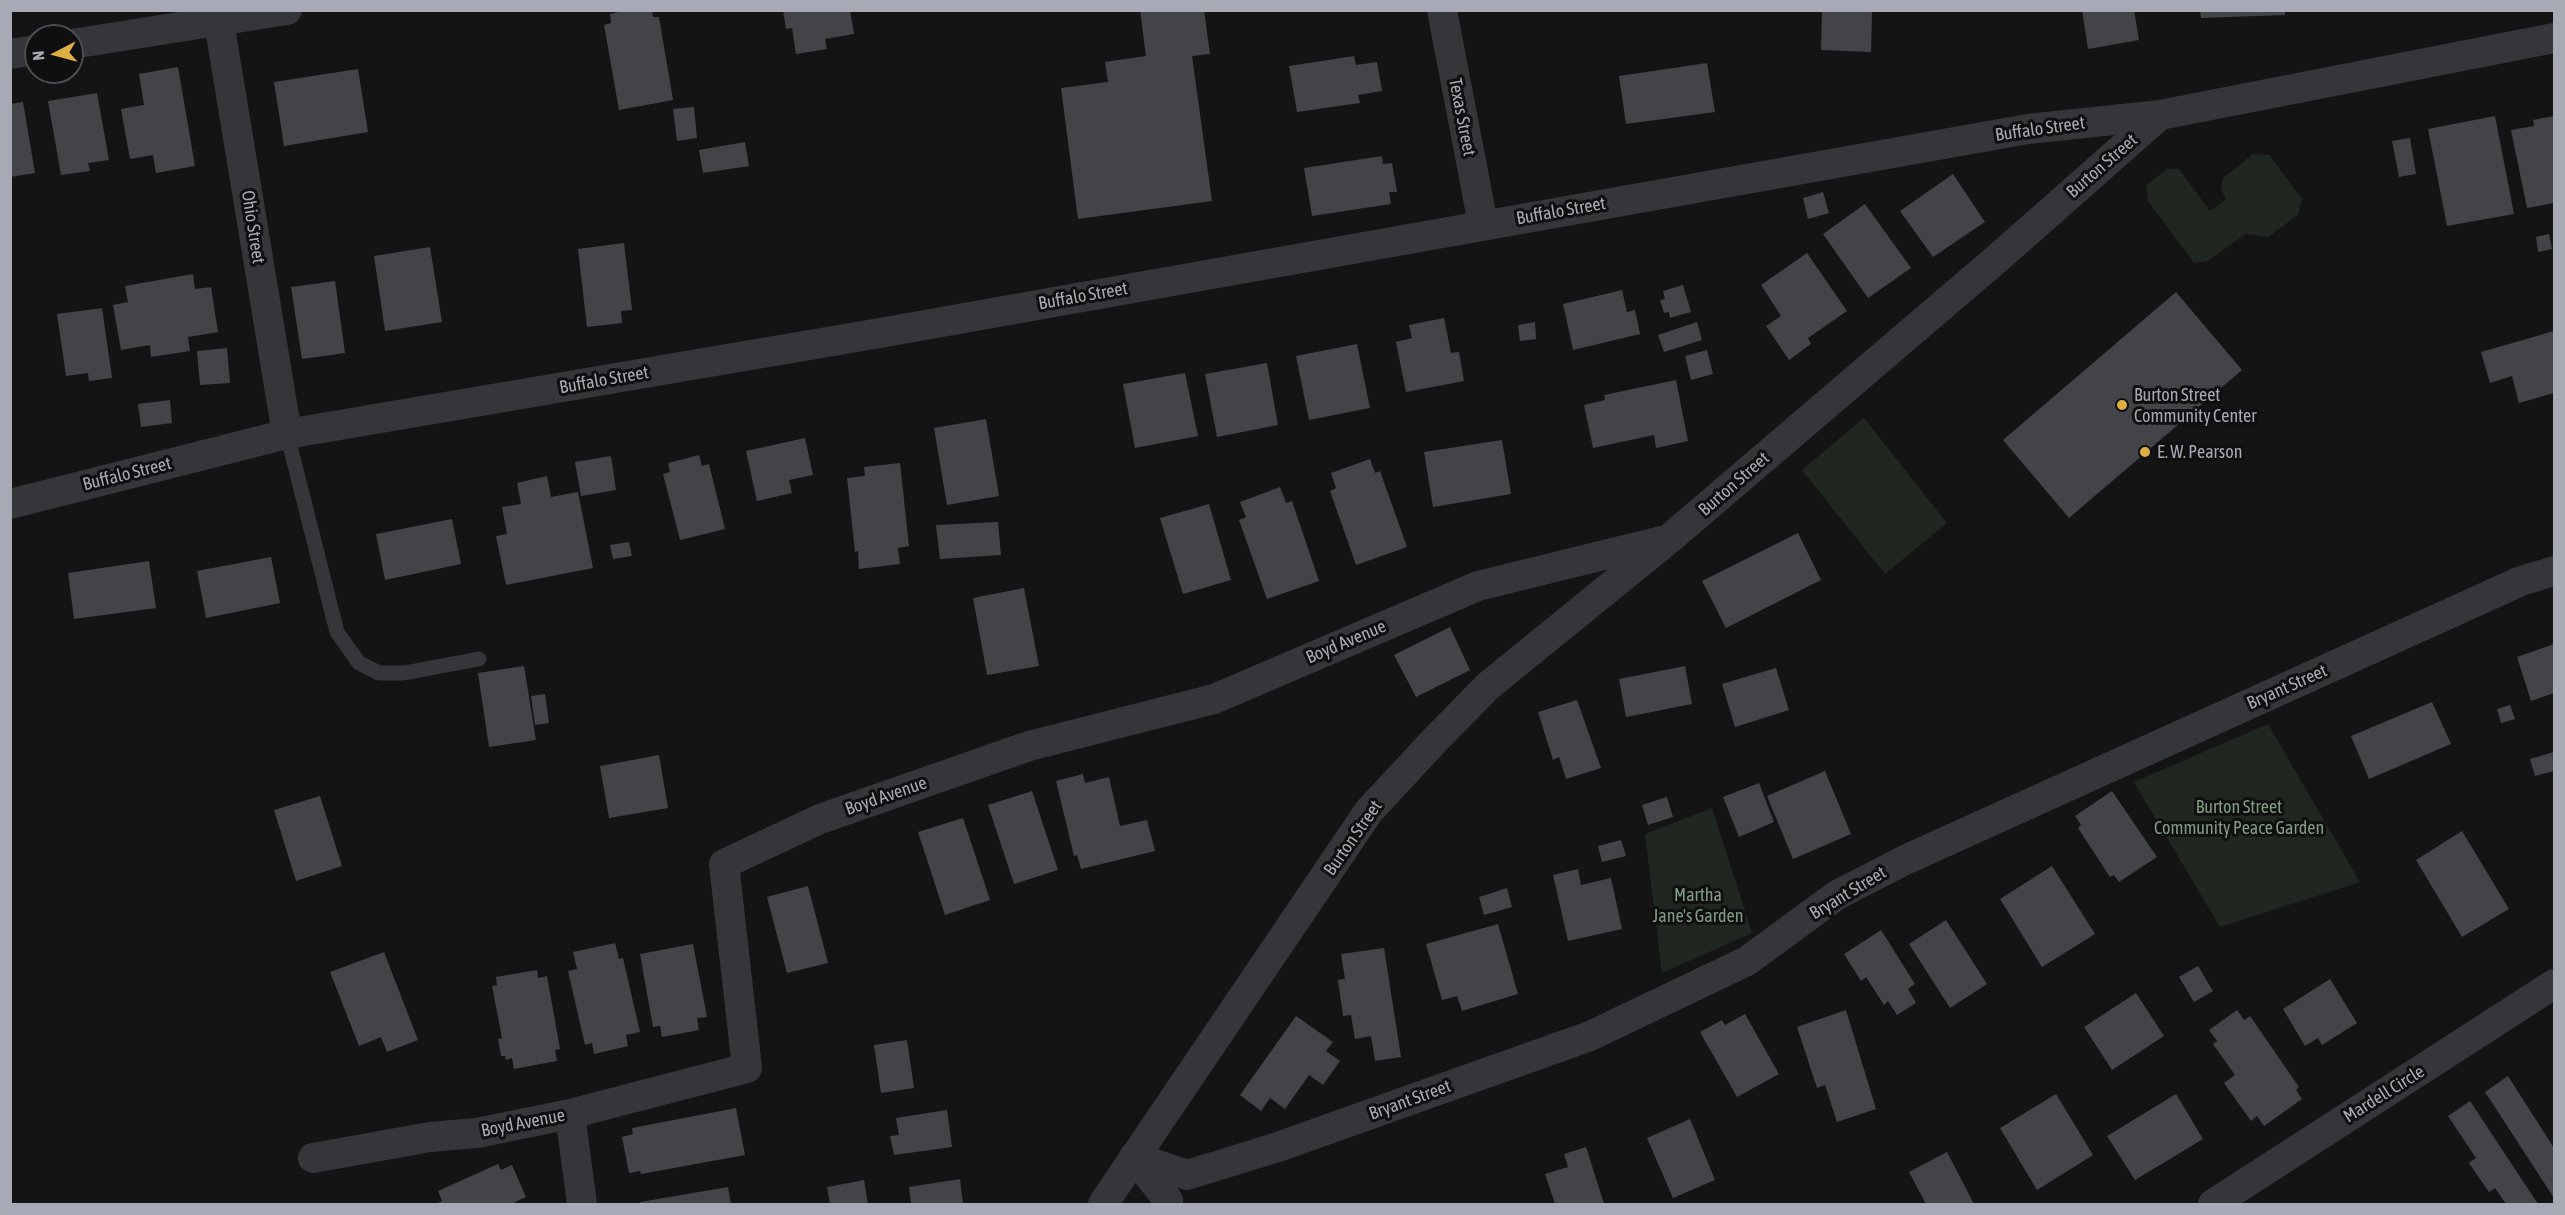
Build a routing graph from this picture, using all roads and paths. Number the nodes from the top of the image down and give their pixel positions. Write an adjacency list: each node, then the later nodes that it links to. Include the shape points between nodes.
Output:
1 (287, 10): 3 (street)
2 (1442, 10): 7 (street, Texas Street)
3 (218, 16): 5 (street); 8 (street, Ohio Street)
4 (2554, 38): 6 (street)
5 (84, 42)
6 (2160, 115): 7 (street, Buffalo Street, via 2028,129); 10 (street, Burton Street)
7 (1483, 224): 8 (street, Buffalo Street, via 880,333)
8 (287, 434): 9 (street, Buffalo Street); 12 (lane, via 337,632 359,663 379,673 404,673)
9 (10, 504)
10 (1669, 539): 14 (street, Boyd Avenue, via 1478,586 1214,699 1029,746 820,819 724,864 747,1068); 15 (street, Burton Street, via 1488,686 1369,811)
11 (2554, 571): 15 (street, Bryant Street, via 2521,581 1905,860 1837,896 1747,961 1590,1036 1278,1147 1187,1175)
12 (479, 659)
13 (2554, 984): 20 (street, Mardell Circle)
14 (570, 1114): 16 (street, Boyd Avenue, via 477,1133 430,1137); 17 (street)
15 (1134, 1157): 18 (street, Burton Street); 19 (street, via 1168,1200)
16 (313, 1158)
17 (582, 1204)
18 (1103, 1204)
19 (1166, 1204)
20 (2213, 1204)

